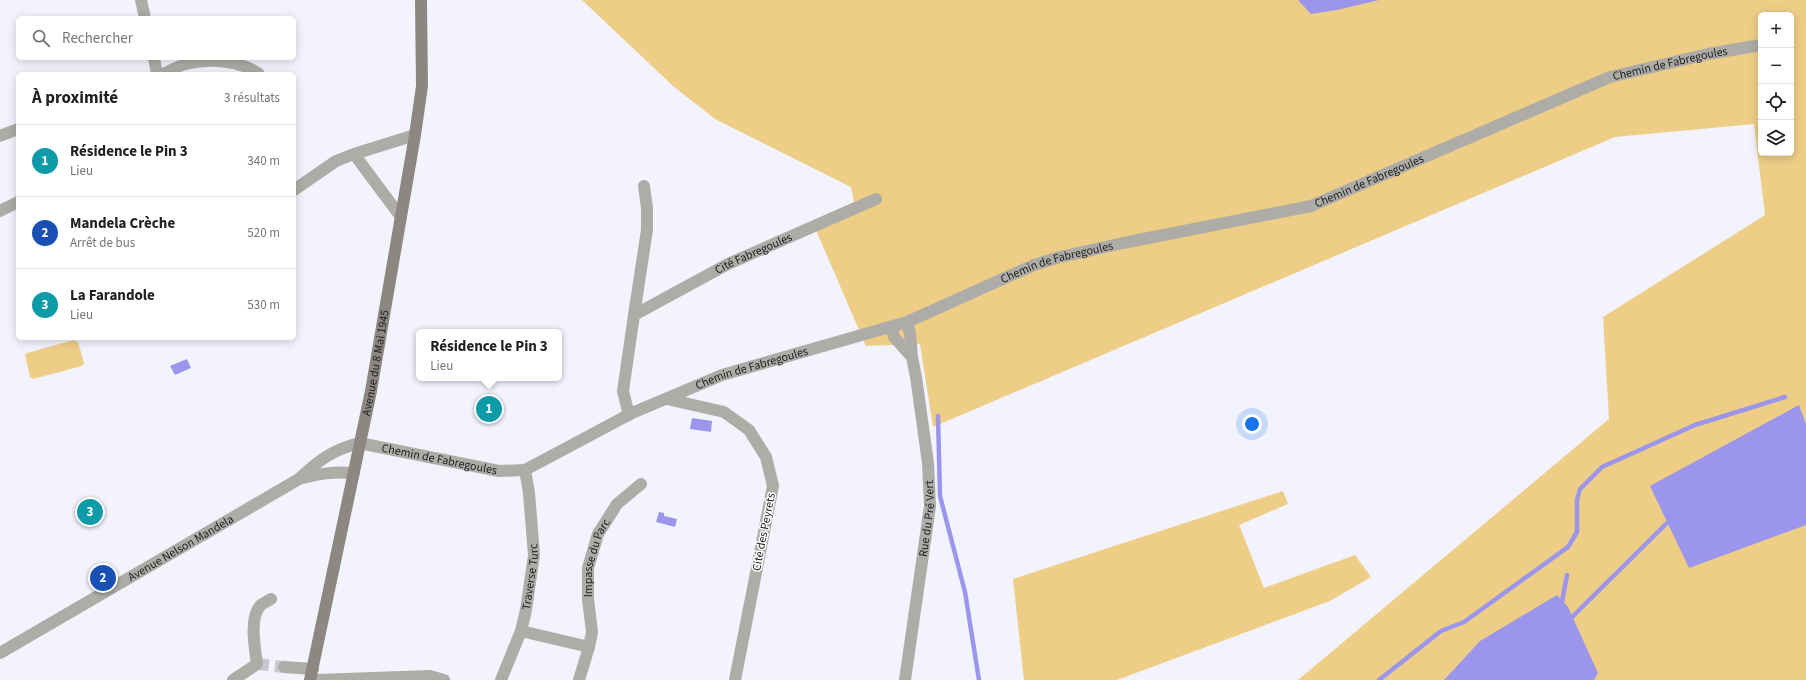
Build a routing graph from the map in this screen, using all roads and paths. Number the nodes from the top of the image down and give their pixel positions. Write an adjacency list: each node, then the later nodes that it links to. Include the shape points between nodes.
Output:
1 (141, 0): 3 (street)
2 (421, 0): 10 (main road, Avenue du 8 Mai 1945, via 422,86)
3 (145, 16)
4 (1758, 45): 20 (street, Chemin de Fabregoules, via 1610,77 1311,206 1060,257 1034,265)
5 (154, 60): 6 (street)
6 (157, 72)
7 (167, 72): 8 (street, via 185,64 202,61 239,64)
8 (256, 72)
9 (16, 130): 11 (street)
10 (416, 135): 12 (street); 18 (main road, Avenue du 8 Mai 1945)
11 (0, 136)
12 (354, 154): 14 (street, via 336,161); 18 (street)
13 (644, 186): 19 (street, via 648,208 647,230)
14 (296, 189)
15 (876, 199): 19 (street, Cité Fabregoules, via 728,264)
16 (16, 203): 17 (street)
17 (0, 211)
18 (401, 216): 25 (main road, Avenue du 8 Mai 1945, via 371,391)
19 (634, 315): 24 (street, via 623,390)
20 (907, 322): 21 (street, Chemin de Fabregoules); 22 (street, Rue du Pré Vert)
21 (891, 327): 22 (street, Rue du Pré Vert, via 894,337); 23 (street, Chemin de Fabregoules, via 722,375)
22 (912, 358): 41 (street, Rue du Pré Vert, via 928,463 930,506)
23 (667, 398): 24 (street, Chemin de Fabregoules); 40 (street, Cité des Peyrets, via 724,412 749,430 766,457 773,486)
24 (629, 415): 26 (street, Chemin de Fabregoules)
25 (359, 443): 26 (street, Chemin de Fabregoules, via 499,471); 27 (main road, Avenue du 8 Mai 1945); 28 (street, Avenue Nelson Mandela, via 340,448 316,463)
26 (525, 470): 31 (street, Traverse Turc, via 530,493 534,555)
27 (354, 473): 28 (street, Avenue Nelson Mandela, via 337,472); 35 (main road, Avenue du 8 Mai 1945)
28 (299, 479): 33 (street, Avenue Nelson Mandela)
29 (641, 484): 32 (street, Impasse du Parc, via 616,504 598,534 588,568 592,632)
30 (271, 599): 36 (street, via 260,606 255,617 253,640 257,664)
31 (521, 631): 32 (street); 38 (street, Traverse Turc)
32 (589, 647): 39 (street)
33 (0, 653)
34 (284, 667): 35 (street)
35 (313, 676): 37 (street, via 430,676)
36 (233, 680)
37 (444, 680)
38 (501, 680)
39 (579, 680)
40 (735, 680)
41 (905, 680)

